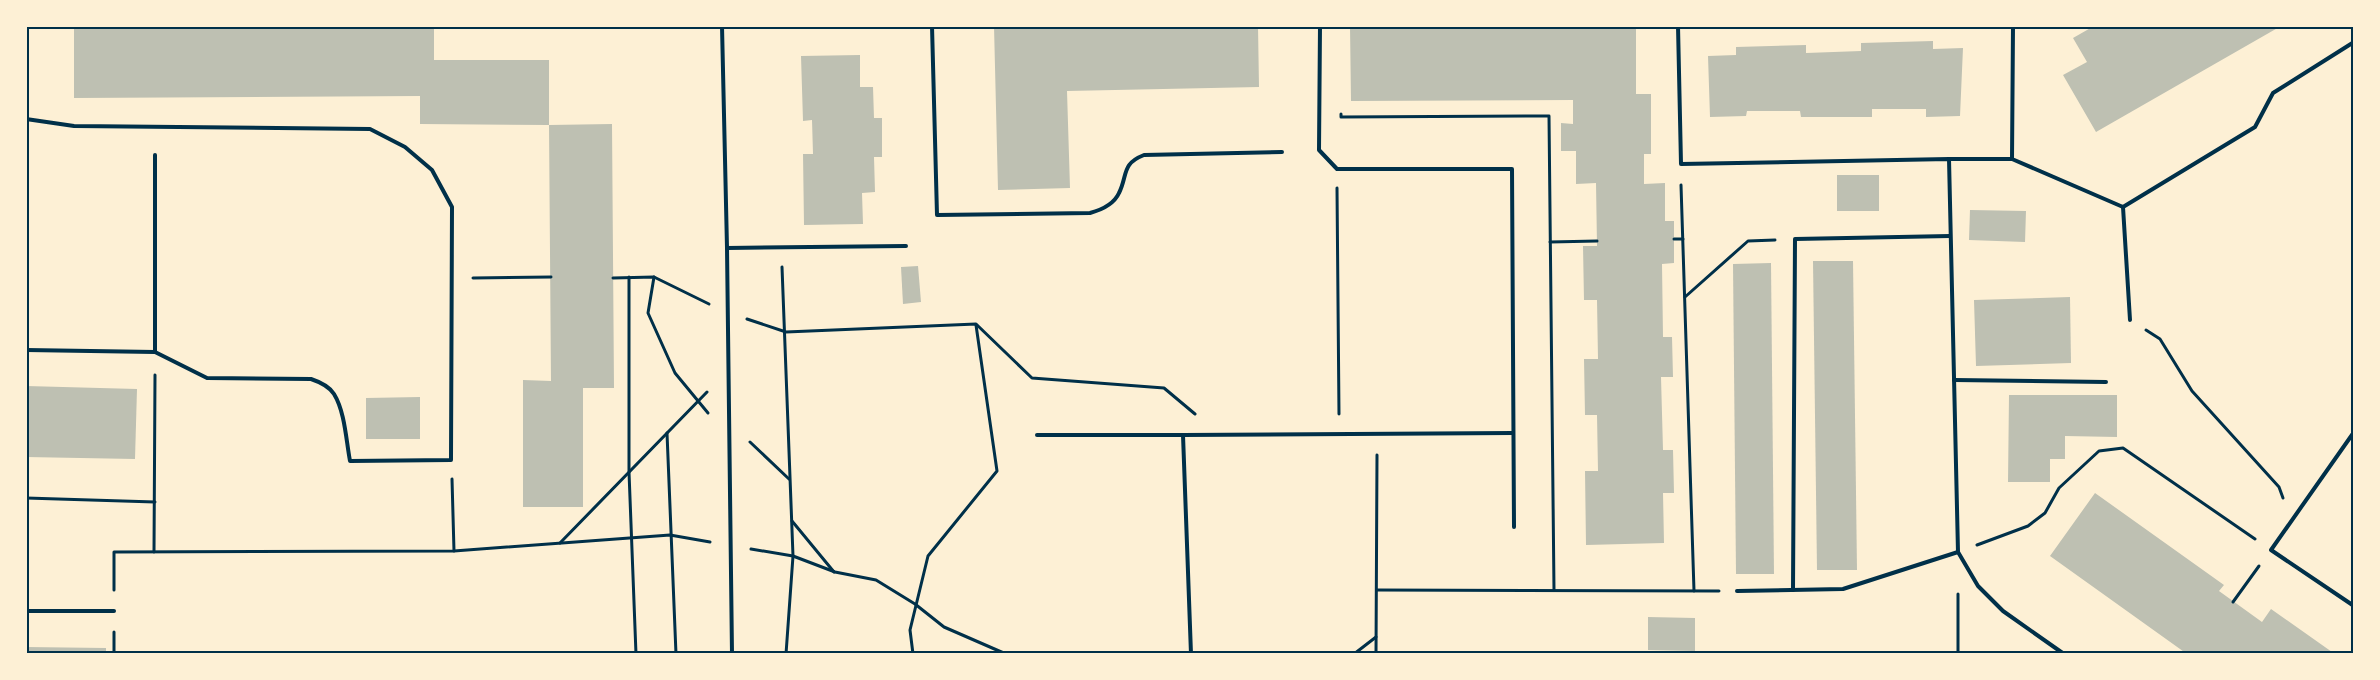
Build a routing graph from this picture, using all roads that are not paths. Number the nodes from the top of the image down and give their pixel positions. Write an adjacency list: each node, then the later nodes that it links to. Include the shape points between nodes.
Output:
1 (722, 26): 15 (lane)
2 (932, 26): 8 (lane, via 937,214 1090,213 1112,202 1119,193 1128,166 1144,155)
3 (1320, 26): 22 (lane, via 1318,150 1337,170 1512,169)
4 (1678, 26): 10 (lane, via 1681,164)
5 (2013, 26): 11 (lane)
6 (2354, 42): 12 (lane, via 2273,93 2255,127)
7 (26, 119): 18 (lane, via 74,126 370,129 405,147 432,170 452,207 451,460 350,461 340,406 334,393 324,384 311,379 207,378)
8 (1282, 152)
9 (154, 155): 18 (lane)
10 (1949, 159): 11 (lane); 13 (lane)
11 (2012, 159): 12 (lane)
12 (2123, 207): 16 (lane)
13 (1950, 236): 19 (lane); 27 (lane, via 1795,239)
14 (906, 246): 15 (lane)
15 (727, 248): 32 (lane)
16 (2130, 320)
17 (26, 350): 18 (lane)
18 (155, 352)
19 (1954, 380): 20 (lane); 26 (lane)
20 (2106, 382)
21 (2354, 432): 29 (lane, via 2271,550)
22 (1513, 433): 24 (lane); 25 (lane)
23 (1037, 435): 24 (lane)
24 (1183, 435): 33 (lane)
25 (1514, 527)
26 (1958, 552): 27 (lane, via 1843,588); 34 (lane, via 1978,586 2003,611)
27 (1793, 590): 28 (lane)
28 (1737, 591)
29 (2354, 606)
30 (26, 611): 31 (lane)
31 (114, 611)
32 (732, 654)
33 (1191, 654)
34 (2064, 654)

